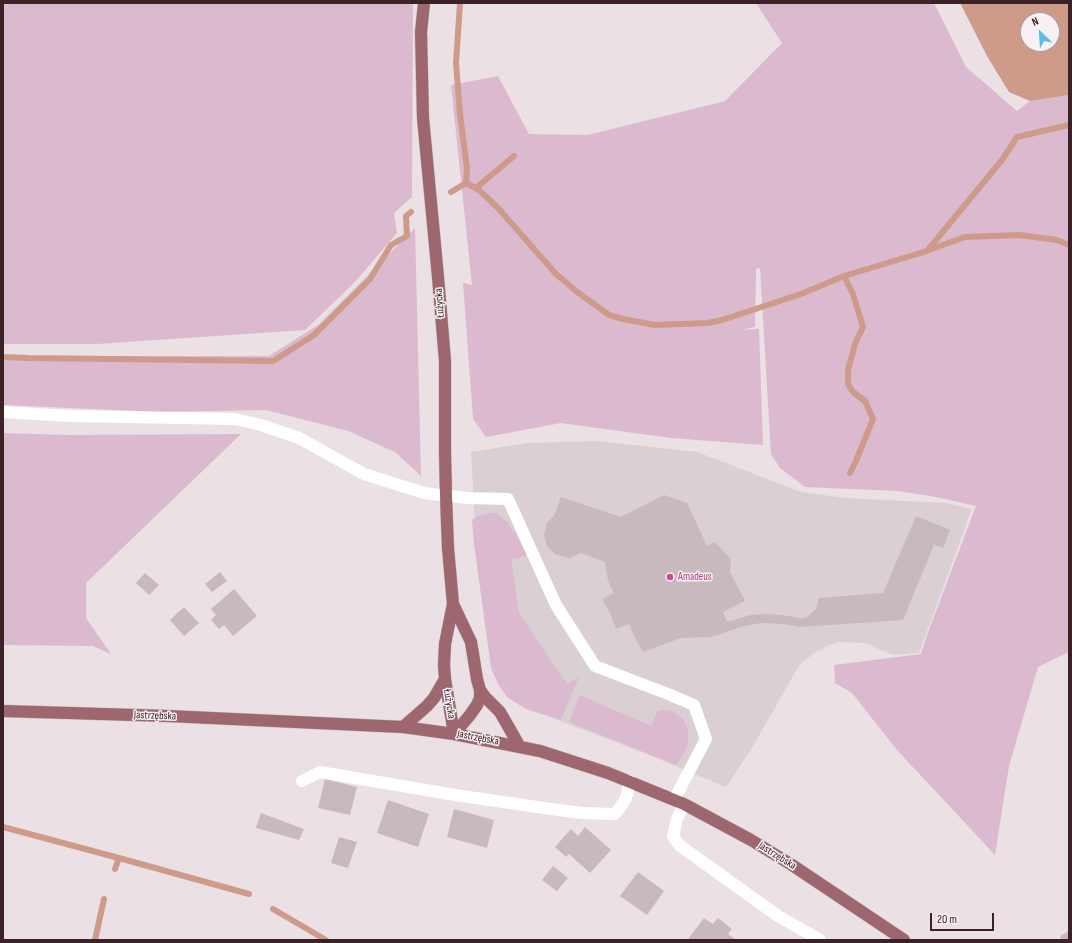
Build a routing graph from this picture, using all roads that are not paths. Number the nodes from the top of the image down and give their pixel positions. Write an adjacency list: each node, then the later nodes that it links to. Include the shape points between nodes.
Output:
1 (424, 3): 3 (main road, Łużycka, via 421,32 423,118 445,361)
2 (3, 412): 3 (street, via 235,419 299,438 364,474)
3 (446, 496): 4 (main road, Łużycka); 13 (street, via 508,499 556,605 595,666 694,705 706,739)
4 (453, 604): 5 (main road, Łużycka, via 444,644); 6 (main road, Łużycka, via 471,642)
5 (445, 679): 8 (main road, via 428,706); 9 (main road, Łużycka)
6 (480, 690): 9 (main road, Łużycka, via 477,705); 10 (main road, via 500,712)
7 (3, 711): 8 (main road, Jastrzębska)
8 (403, 727): 9 (main road, Jastrzębska)
9 (454, 734): 10 (main road, Jastrzębska)
10 (520, 746): 12 (main road, Jastrzębska)
11 (302, 781): 12 (street, via 320,772 544,808 615,814 626,798)
12 (630, 781): 13 (main road, Jastrzębska)
13 (679, 802): 14 (street, via 673,836 679,845 778,916); 15 (main road, Jastrzębska, via 792,865)
14 (820, 940)
15 (904, 940)

